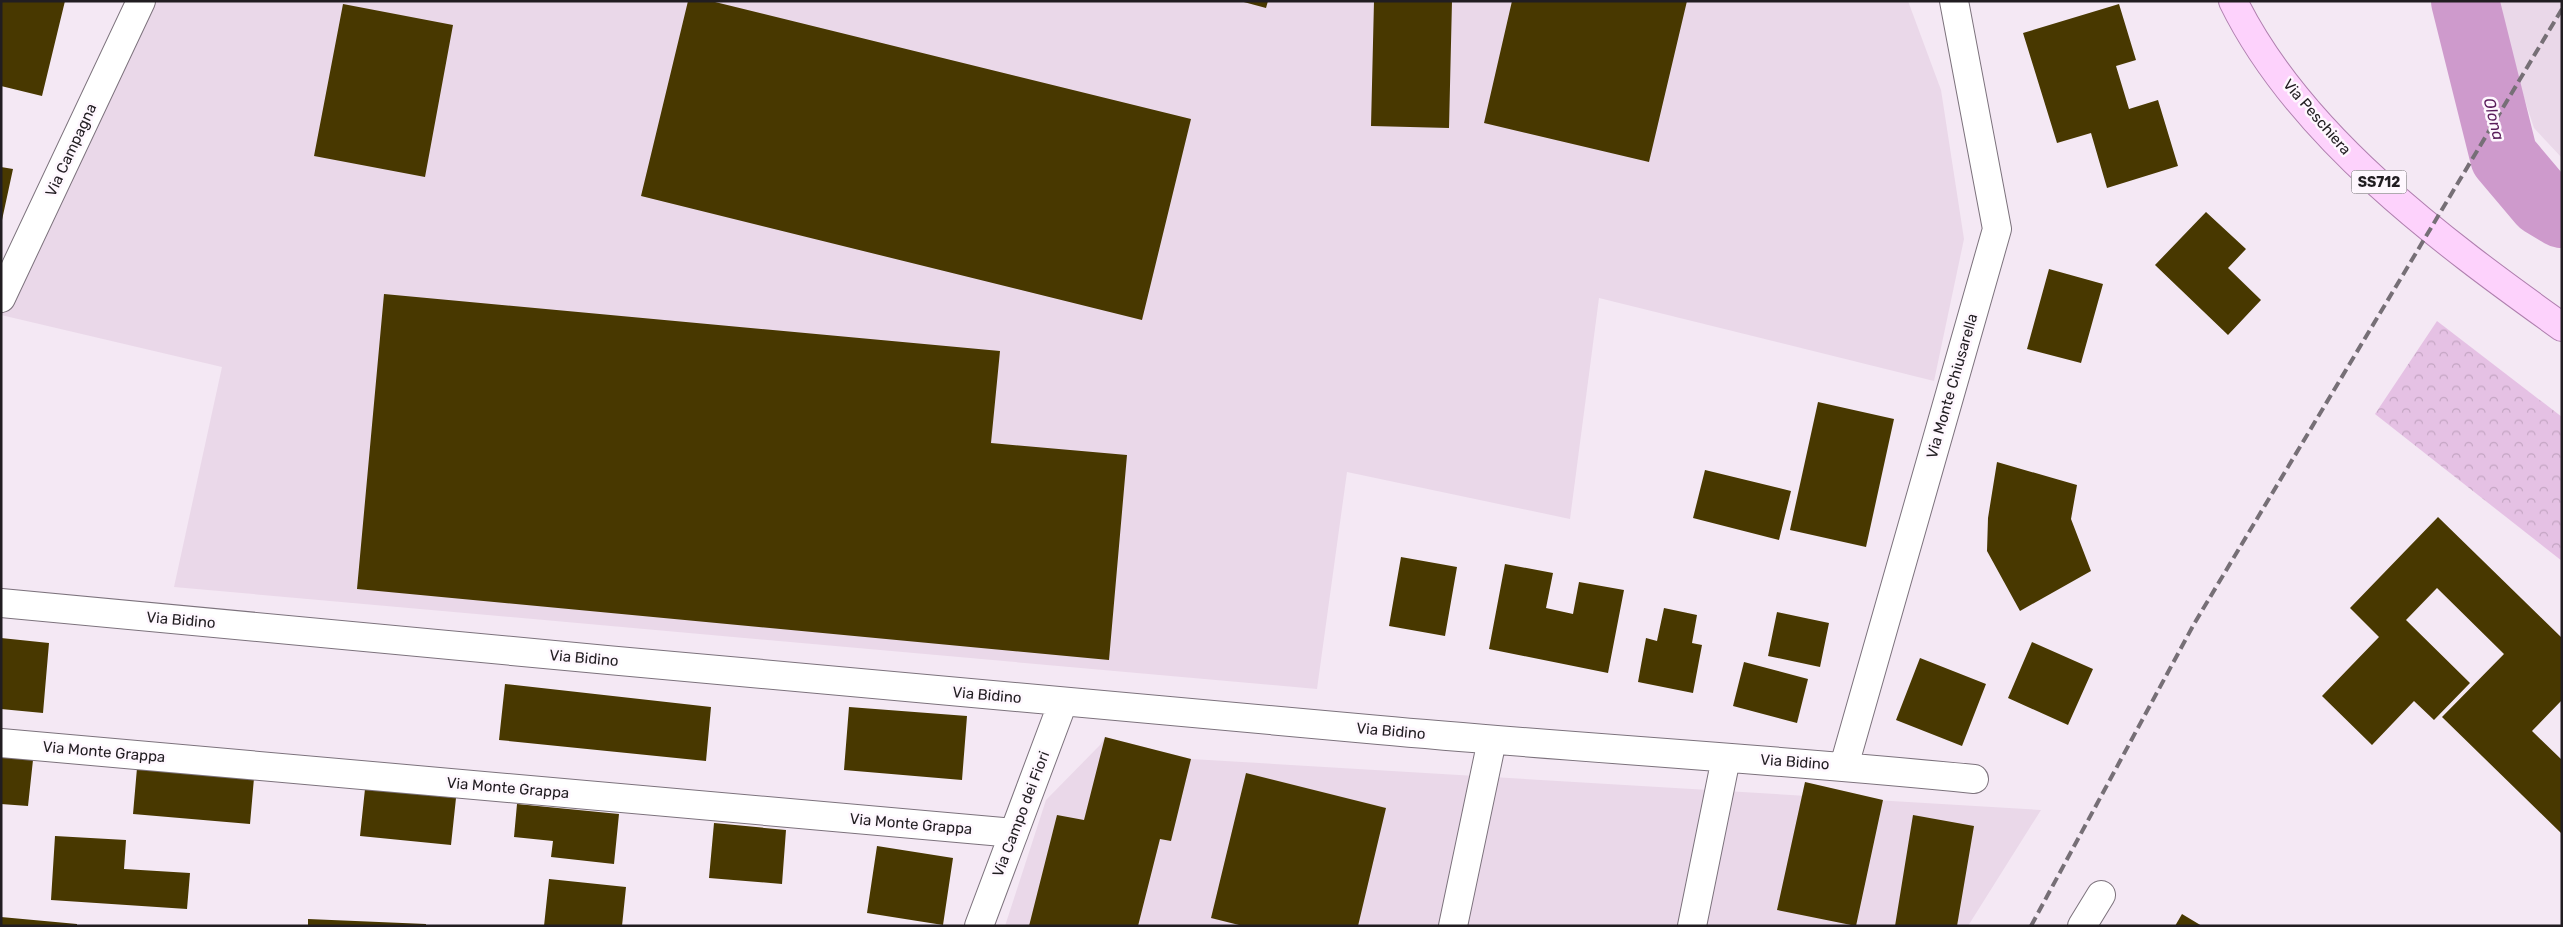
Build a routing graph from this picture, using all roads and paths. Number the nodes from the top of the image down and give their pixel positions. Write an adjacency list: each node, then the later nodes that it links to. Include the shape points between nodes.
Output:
1 (141, 1): 4 (street, Via Campagna)
2 (1954, 1): 11 (street, Via Monte Chiusarella, via 1997,229)
3 (2233, 1): 5 (main road, Via Peschiera / SS712, via 2291,91 2353,159 2426,222)
4 (1, 298)
5 (2562, 327)
6 (1, 603): 7 (street, Via Bidino)
7 (1063, 702): 8 (street, Via Bidino); 13 (street, Via Campo dei Fiori)
8 (1492, 740): 10 (street, Via Bidino); 16 (street)
9 (1, 743): 13 (street, Via Monte Grappa)
10 (1726, 758): 11 (street, Via Bidino); 17 (street)
11 (1844, 766): 12 (street, Via Bidino)
12 (1974, 779)
13 (1014, 833): 15 (street, Via Campo dei Fiori)
14 (2101, 895): 18 (street)
15 (979, 926)
16 (1453, 926)
17 (1692, 926)
18 (2082, 926)

